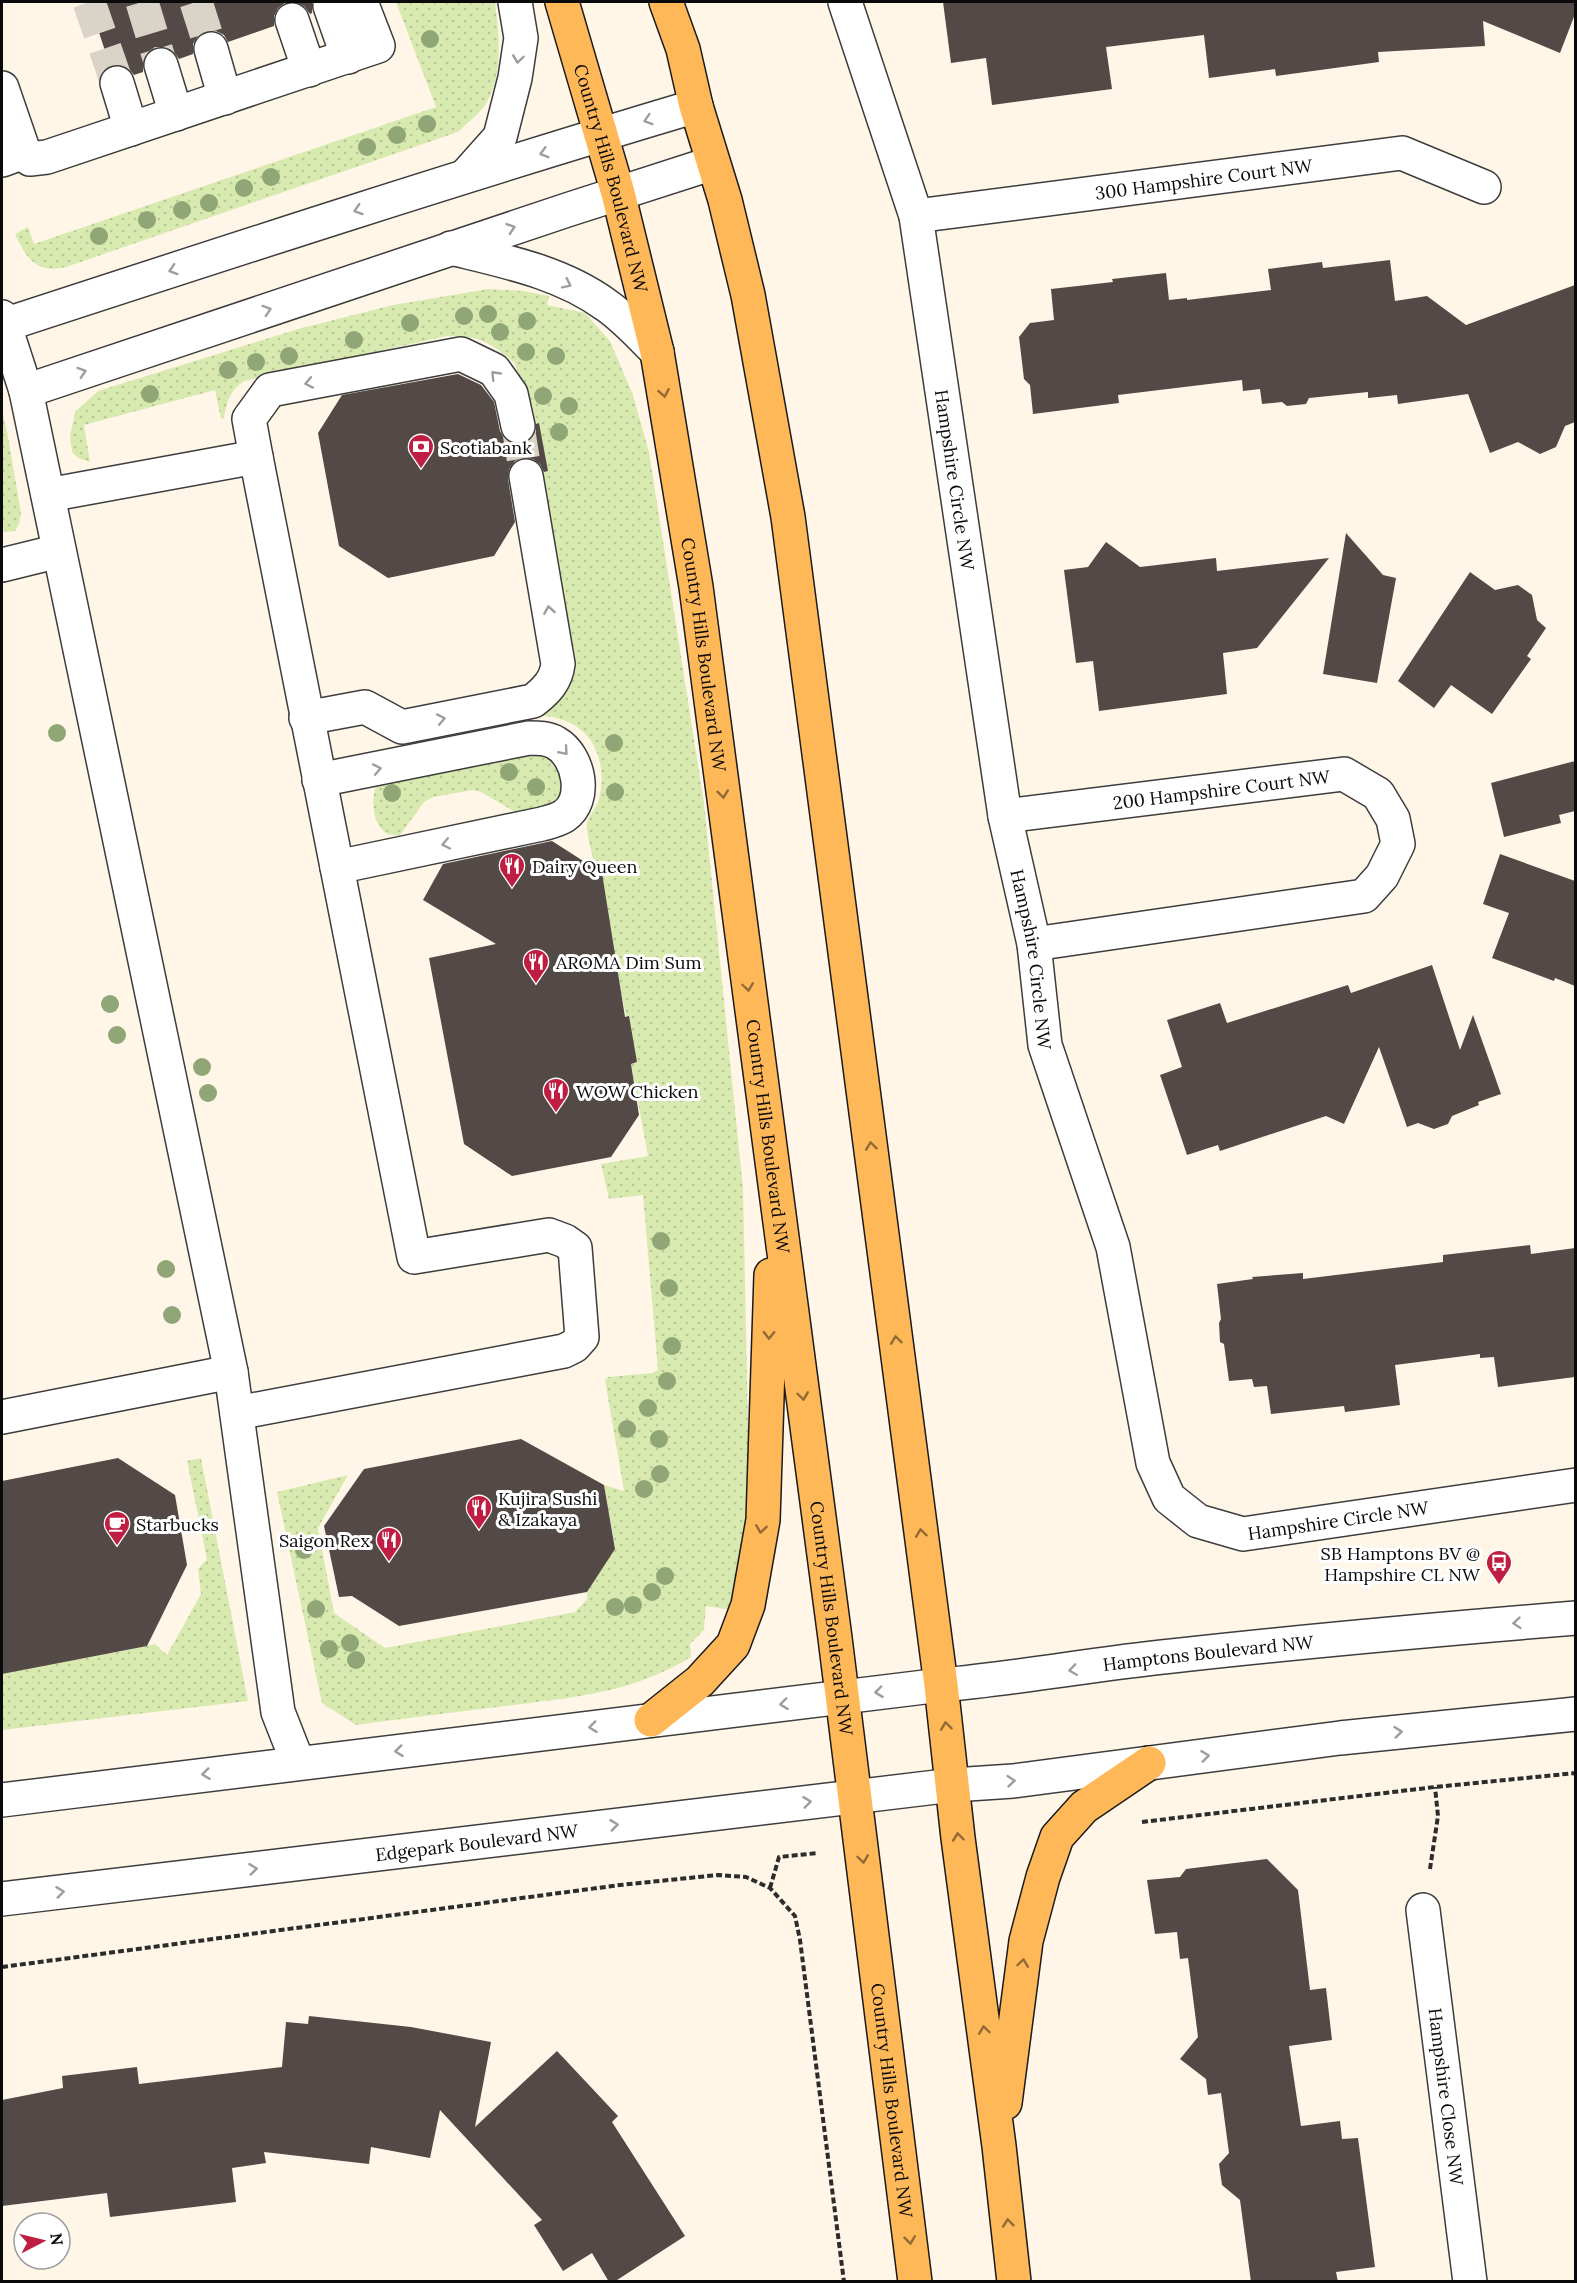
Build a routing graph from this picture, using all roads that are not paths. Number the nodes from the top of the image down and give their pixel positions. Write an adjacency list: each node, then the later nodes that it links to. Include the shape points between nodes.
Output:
1 (515, 2): 19 (street, one-way to 19, via 521,38 500,137)
2 (562, 2): 16 (main road, Country Hills Boulevard NW)
3 (666, 2): 13 (main road, via 683,49)
4 (845, 2): 22 (street, Hampshire Circle NW)
5 (346, 4): 9 (street, via 378,46)
6 (292, 20): 9 (street)
7 (211, 50): 12 (street)
8 (161, 66): 14 (street)
9 (309, 70): 12 (street)
10 (117, 83): 15 (street)
11 (2, 88): 17 (street)
12 (225, 98): 14 (street)
13 (696, 106): 16 (street, one-way to 16); 18 (main road)
14 (176, 114): 15 (street)
15 (131, 129): 17 (street, via 47,158)
16 (600, 134): 19 (street, one-way to 19); 21 (main road, Country Hills Boulevard NW)
17 (13, 156)
18 (713, 163): 21 (street); 44 (main road, one-way to 18, via 788,517 748,295)
19 (467, 174): 24 (street, one-way to 24)
20 (1484, 187): 22 (street, 300 Hampshire Court NW, via 1402,153)
21 (618, 193): 23 (street, one-way to 21); 25 (main road, Country Hills Boulevard NW)
22 (916, 216): 35 (street, Hampshire Circle NW)
23 (451, 248): 25 (street, one-way to 25, via 530,267 568,284 606,304); 26 (street, one-way to 23)
24 (3, 321): 26 (street)
25 (657, 352): 38 (main road, Country Hills Boulevard NW, one-way to 38, via 696,587)
26 (26, 391): 30 (street)
27 (518, 426): 28 (street, one-way to 28, via 511,394 494,370 461,354 270,390 249,419)
28 (256, 457): 30 (street); 33 (street)
29 (526, 476): 33 (street, one-way to 29, via 365,707 402,727 533,701 542,694 557,674 558,664)
30 (48, 495): 31 (street)
31 (59, 551): 32 (street); 39 (street)
32 (2, 565)
33 (306, 718): 34 (street)
34 (319, 780): 36 (street); 36 (street, one-way to 36, via 529,738 557,743 567,753 578,780 577,796 563,817)
35 (1005, 816): 37 (street, Hampshire Circle NW); 37 (street, 200 Hampshire Court NW, via 1344,774 1378,794 1393,819 1398,844 1382,876 1364,896)
36 (337, 867): 40 (street, via 414,1257 549,1235 565,1241 575,1248 582,1337 564,1351)
37 (1034, 944): 42 (street, Hampshire Circle NW, via 1045,1045 1113,1247 1153,1463 1169,1498 1198,1521 1243,1534)
38 (773, 1171): 45 (main road, Country Hills Boulevard NW, one-way to 45); 47 (main road, one-way to 47, via 763,1520 748,1605 733,1645 700,1681)
39 (231, 1372): 40 (street); 41 (street)
40 (237, 1413): 48 (street, via 278,1712)
41 (2, 1417)
42 (1575, 1485)
43 (1575, 1618): 44 (street, Hamptons Boulevard NW, one-way to 44, via 1168,1656)
44 (941, 1685): 45 (street, Hamptons Boulevard NW, one-way to 45); 50 (main road, one-way to 44)
45 (842, 1697): 47 (street, one-way to 47); 51 (main road, Country Hills Boulevard NW)
46 (1575, 1714): 49 (street, one-way to 46, via 1340,1738)
47 (651, 1720): 48 (street, one-way to 48)
48 (298, 1763): 52 (street, one-way to 52)
49 (1149, 1763): 50 (street, one-way to 49); 55 (main road, one-way to 49, via 1026,1941 1057,1837 1084,1807)
50 (953, 1785): 51 (street, Edgepark Boulevard NW); 55 (main road, one-way to 50)
51 (854, 1796): 53 (street, Edgepark Boulevard NW, one-way to 51); 56 (main road, Country Hills Boulevard NW, one-way to 56)
52 (2, 1800)
53 (2, 1899)
54 (1423, 1910): 58 (street, Hampshire Close NW)
55 (999, 2146): 57 (main road, one-way to 55)
56 (915, 2282)
57 (1014, 2282)
58 (1470, 2282)

